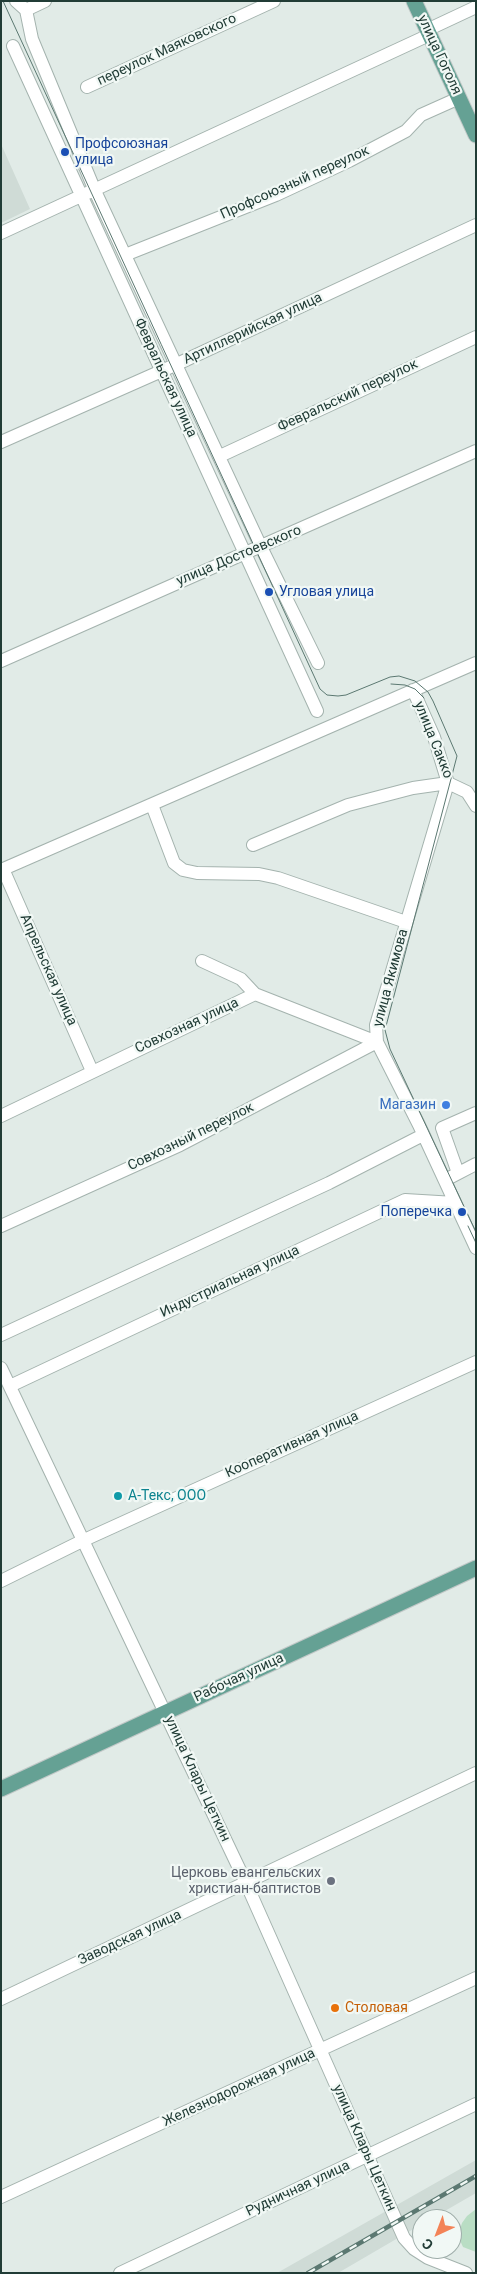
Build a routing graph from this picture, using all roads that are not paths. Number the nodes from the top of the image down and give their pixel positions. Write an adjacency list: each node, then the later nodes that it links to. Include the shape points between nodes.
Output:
1 (16, 1): 6 (street)
2 (45, 1): 6 (street)
3 (274, 1): 9 (street, переулок Маяковского)
4 (414, 1): 7 (main road, улица Гоголя)
5 (476, 7): 7 (street)
6 (26, 10): 12 (street, via 32,39)
7 (428, 32): 10 (main road, улица Гоголя); 12 (street)
8 (13, 46): 13 (street, Февральская улица)
9 (87, 87)
10 (459, 98): 11 (main road, улица Гоголя); 16 (street, Профсоюзный переулок, via 421,115 406,131 349,161 276,195)
11 (476, 135)
12 (94, 191): 13 (street); 16 (street)
13 (82, 197): 15 (street); 19 (street, Февральская улица)
14 (476, 225): 18 (street, Артиллерийская улица)
15 (1, 233)
16 (125, 256): 18 (street)
17 (476, 337): 22 (street, Февральский переулок)
18 (175, 365): 19 (street, Артиллерийская улица); 22 (street)
19 (162, 371): 20 (street, Артиллерийская улица); 24 (street, Февральская улица)
20 (1, 442)
21 (476, 451): 23 (street, улица Достоевского)
22 (220, 456): 23 (street)
23 (260, 547): 24 (street, улица Достоевского); 26 (street)
24 (245, 552): 25 (street, улица Достоевского); 29 (street, Февральская улица)
25 (1, 661)
26 (318, 663)
27 (476, 663): 28 (street)
28 (413, 690): 30 (street, улица Сакко, via 434,738); 31 (street)
29 (317, 711)
30 (448, 783): 32 (street, улица Сакко, via 467,792); 33 (street, via 412,788 348,805); 35 (street, улица Якимова)
31 (152, 805): 34 (street); 35 (street, via 174,863 183,870 278,878)
32 (476, 806)
33 (253, 845)
34 (2, 869): 39 (street, Апрельская улица)
35 (406, 922): 38 (street, улица Якимова, via 376,1025)
36 (202, 961): 37 (street, via 241,979)
37 (255, 994): 38 (street, Совхозная улица); 39 (street, Совхозная улица)
38 (377, 1042): 42 (street, улица Якимова); 47 (street, Совхозный переулок, via 180,1145)
39 (92, 1071): 41 (street, Совхозная улица)
40 (476, 1113): 44 (street, via 442,1128)
41 (1, 1116)
42 (423, 1135): 45 (street, улица Якимова); 49 (street, via 329,1183)
43 (476, 1164): 44 (street)
44 (458, 1173): 45 (street)
45 (444, 1180): 46 (street, улица Якимова)
46 (455, 1203): 48 (street, улица Якимова); 51 (street, Индустриальная улица, via 405,1200)
47 (1, 1226)
48 (476, 1248)
49 (1, 1335)
50 (476, 1362): 52 (street, Кооперативная улица)
51 (4, 1377): 52 (street, улица Клары Цеткин)
52 (82, 1541): 54 (street, Кооперативная улица); 55 (street, улица Клары Цеткин)
53 (476, 1568): 55 (main road, Рабочая улица)
54 (1, 1581)
55 (165, 1712): 57 (main road, Рабочая улица); 58 (street, улица Клары Цеткин)
56 (476, 1773): 58 (street, Заводская улица)
57 (1, 1789)
58 (246, 1883): 60 (street, Заводская улица); 61 (street, улица Клары Цеткин)
59 (476, 1978): 61 (street, Железнодорожная улица)
60 (1, 1998)
61 (320, 2050): 63 (street, улица Клары Цеткин); 64 (street, Железнодорожная улица)
62 (476, 2104): 63 (street, Рудничная улица)
63 (368, 2156): 65 (street, Рудничная улица); 66 (street, улица Клары Цеткин, via 409,2244 428,2258)
64 (1, 2198)
65 (120, 2273)
66 (466, 2273)

